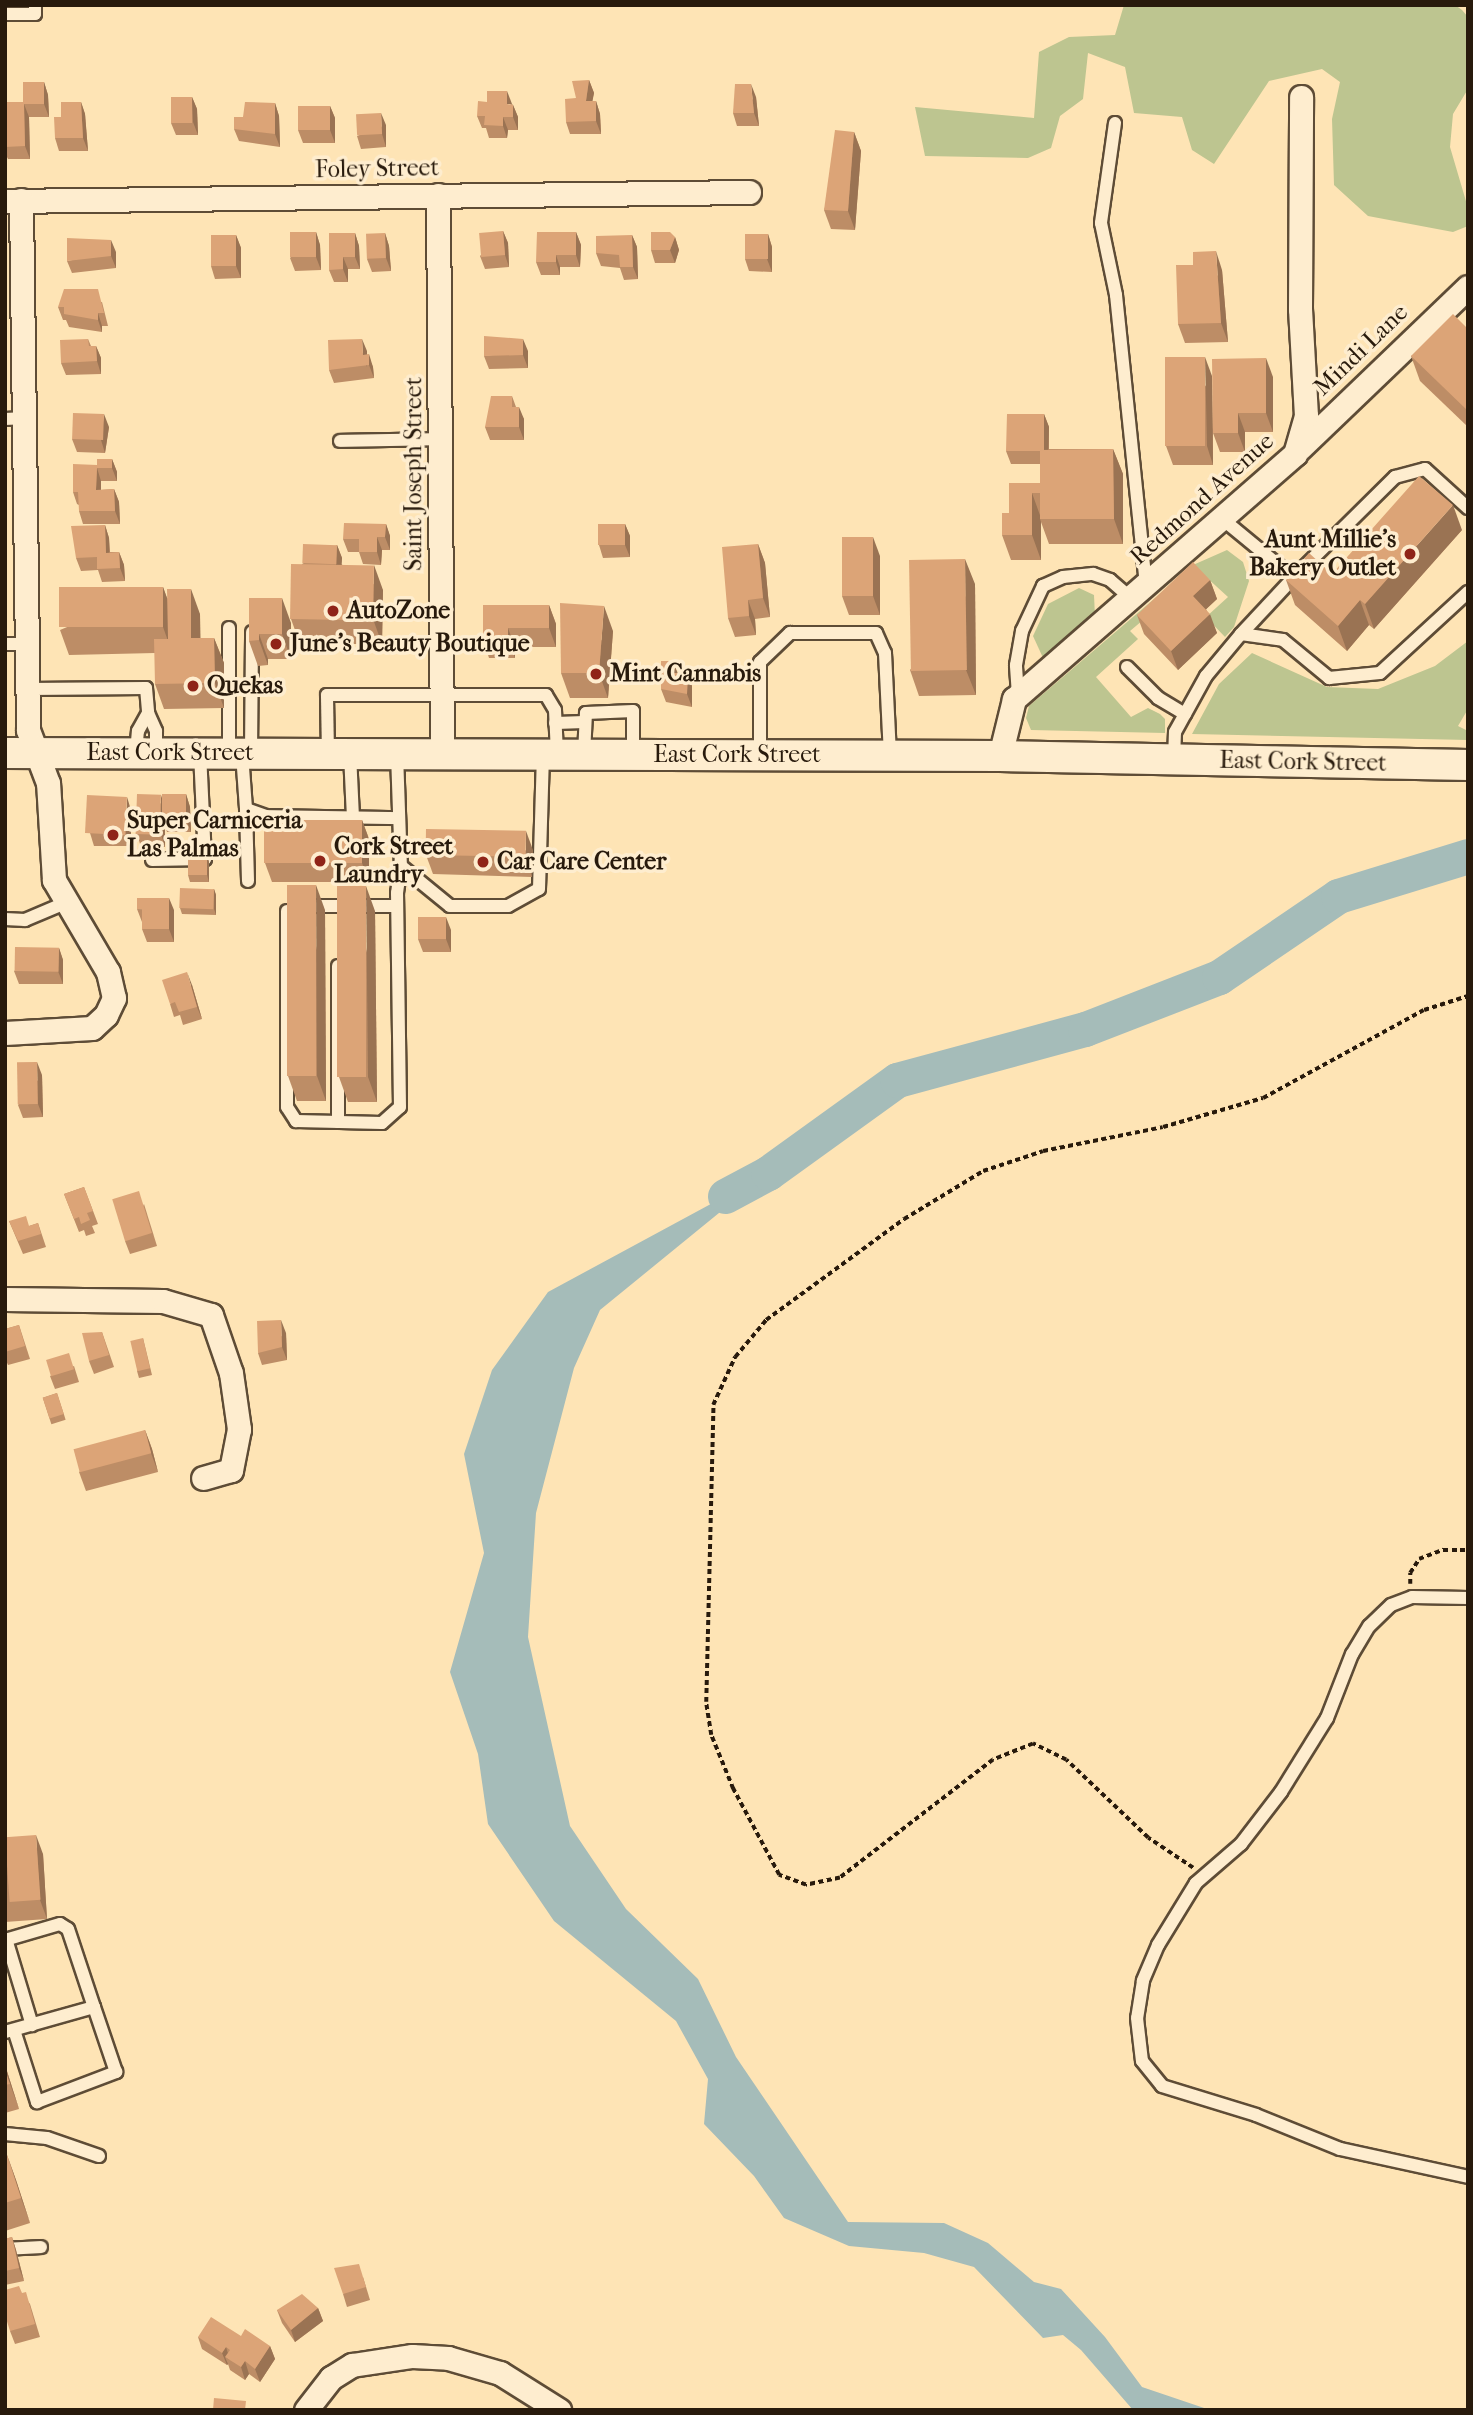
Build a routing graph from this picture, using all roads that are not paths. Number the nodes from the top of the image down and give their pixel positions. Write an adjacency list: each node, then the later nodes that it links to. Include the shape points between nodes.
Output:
1 (35, 5): 2 (lane, via 36,14)
2 (5, 14)
3 (1301, 97): 12 (street, Redmond Avenue, via 1300,309 1306,416)
4 (1115, 123): 16 (lane, via 1101,223 1116,295)
5 (749, 192): 6 (street, Foley Street)
6 (438, 194): 7 (street, Foley Street); 10 (street, Saint Joseph Street)
7 (13, 200): 9 (street)
8 (1465, 295): 12 (street, Mindi Lane)
9 (16, 419): 21 (street)
10 (440, 439): 11 (lane); 24 (street, Saint Joseph Street)
11 (340, 441)
12 (1294, 454): 14 (street, Redmond Avenue)
13 (1468, 508): 15 (lane, via 1425,469 1395,477)
14 (1220, 517): 15 (lane, via 1283,569); 16 (street, Redmond Avenue)
15 (1300, 571): 20 (lane)
16 (1138, 592): 25 (street, Redmond Avenue); 25 (lane, via 1093,574 1063,577 1042,586 1023,631 1016,665)
17 (1468, 592): 20 (lane, via 1380,673 1329,678 1283,640)
18 (252, 616): 34 (lane)
19 (229, 628): 34 (lane)
20 (1241, 634): 27 (lane, via 1206,676)
21 (16, 644): 23 (street)
22 (1127, 667): 27 (lane, via 1158,698)
23 (28, 689): 26 (lane, via 146,688); 31 (street, via 28,730)
24 (441, 695): 29 (lane, via 546,695 555,710); 35 (lane, via 327,695); 37 (street, Saint Joseph Street)
25 (1018, 696): 42 (street)
26 (148, 713): 32 (lane, via 156,731); 32 (lane, via 138,731)
27 (1185, 714): 43 (lane, via 1175,732)
28 (585, 722): 29 (lane); 38 (lane); 39 (lane, via 586,713 633,711)
29 (555, 723): 38 (lane)
30 (5, 753): 31 (street, East Cork Street)
31 (39, 753): 32 (street, East Cork Street); 51 (street, via 48,783 54,880)
32 (146, 753): 33 (street, East Cork Street)
33 (200, 753): 34 (street, East Cork Street); 48 (lane, via 205,859)
34 (241, 753): 35 (street, East Cork Street); 45 (lane)
35 (339, 754): 36 (street, East Cork Street); 46 (lane)
36 (397, 754): 37 (street, East Cork Street); 47 (lane)
37 (442, 754): 38 (street, East Cork Street)
38 (561, 754): 39 (street, East Cork Street); 49 (lane, via 538,890 508,906 450,906)
39 (633, 755): 40 (street, East Cork Street)
40 (760, 756): 41 (street, East Cork Street); 41 (lane, via 760,662 790,633 876,633 885,653)
41 (890, 756): 42 (street, East Cork Street)
42 (1000, 756): 43 (street, East Cork Street)
43 (1174, 760): 44 (street, East Cork Street)
44 (1468, 765)
45 (246, 809): 46 (lane, via 266,816); 50 (lane)
46 (353, 817): 47 (lane)
47 (399, 818): 49 (lane)
48 (152, 860)
49 (401, 866): 52 (lane)
50 (248, 881)
51 (65, 903): 53 (lane, via 25,920); 55 (street, via 108,972 114,998 106,1015 92,1028)
52 (397, 906): 56 (lane, via 400,1107 382,1123); 56 (lane, via 338,913 287,910 286,1107 296,1121)
53 (5, 919)
54 (338, 946): 56 (lane)
55 (14, 1033)
56 (338, 1122)
57 (5, 1299): 58 (street, via 163,1301 211,1315 220,1331 239,1429 231,1470)
58 (204, 1478)
59 (1468, 1598): 66 (lane, via 1412,1597 1391,1605 1369,1626 1352,1654 1327,1718 1281,1792 1241,1844 1204,1874 1158,1945 1138,2007 1142,2061 1154,2080 1173,2091 1256,2115 1340,2150)
60 (6, 1940): 61 (lane, via 60,1924 68,1929); 62 (lane)
61 (94, 2007): 62 (lane); 63 (lane, via 116,2072 37,2102)
62 (32, 2025): 63 (lane)
63 (10, 2031)
64 (5, 2134): 65 (lane, via 47,2138)
65 (99, 2156)
66 (1468, 2177)
67 (41, 2247): 68 (lane)
68 (5, 2249)
69 (306, 2410): 70 (street, via 331,2378 352,2365 412,2356 448,2358 500,2373)
70 (559, 2410)

